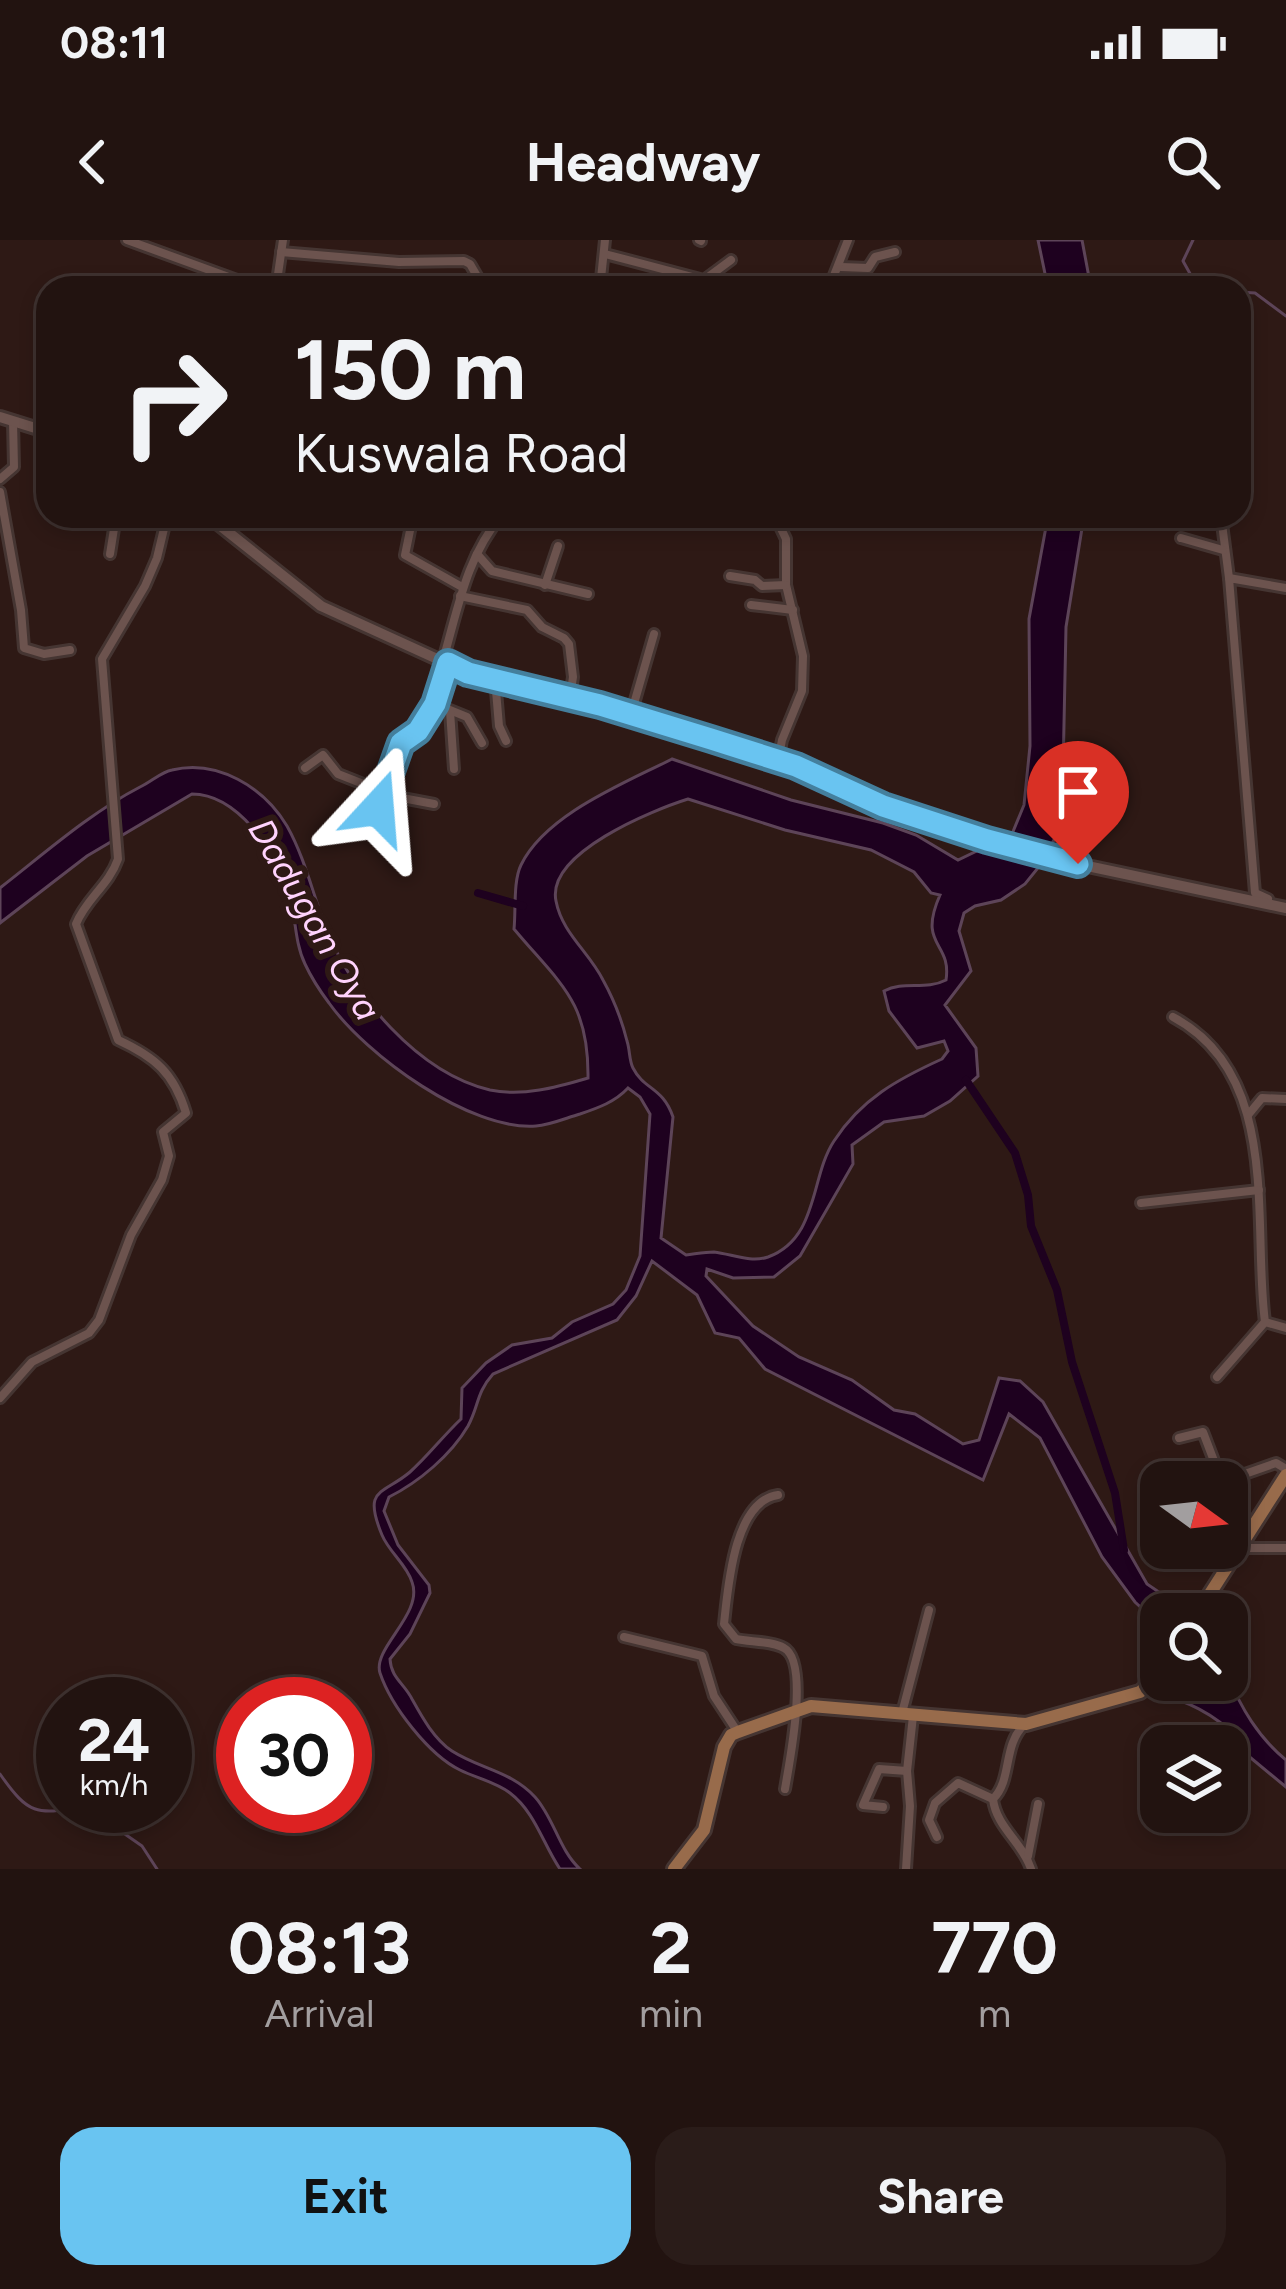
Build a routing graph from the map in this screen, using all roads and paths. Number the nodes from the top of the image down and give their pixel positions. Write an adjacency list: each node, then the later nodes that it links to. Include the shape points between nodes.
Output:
1 (127, 240): 10 (street)
2 (283, 240): 5 (street)
3 (605, 240): 7 (street)
4 (848, 240): 9 (street)
5 (281, 252): 11 (street); 12 (street, via 464,261)
6 (895, 252): 9 (street, via 875,257 871,272)
7 (605, 254): 13 (street); 14 (street)
8 (731, 260): 15 (street)
9 (841, 267): 16 (street)
10 (226, 276)
11 (278, 276)
12 (475, 276)
13 (602, 276)
14 (689, 276)
15 (709, 276)
16 (836, 276)
17 (6, 418): 18 (street); 19 (street, via 14,467)
18 (36, 428)
19 (0, 479)
20 (0, 492): 43 (street, via 24,648)
21 (114, 528): 32 (street)
22 (164, 528): 67 (street, via 145,586 102,659 118,859 76,924 118,1040 167,1069 186,1113 163,1132 169,1156 162,1180 99,1320 32,1362)
23 (223, 528): 44 (street, via 321,606)
24 (411, 528): 38 (street, via 405,555)
25 (493, 528): 31 (street)
26 (780, 528): 36 (street, via 788,547)
27 (1222, 528): 30 (street)
28 (1181, 538): 30 (street)
29 (558, 545): 35 (street)
30 (1223, 550): 34 (street)
31 (477, 553): 35 (street, via 492,571); 38 (street)
32 (110, 554)
33 (730, 576): 36 (street)
34 (1229, 578): 37 (street); 58 (street, via 1255,893)
35 (544, 585): 39 (street)
36 (786, 585): 41 (street)
37 (1286, 588)
38 (461, 591): 44 (street); 46 (street, via 527,610 564,638)
39 (588, 594)
40 (751, 604): 41 (street)
41 (793, 610): 52 (street, via 802,691)
42 (654, 634): 49 (street)
43 (70, 650)
44 (445, 662): 45 (street); 47 (street)
45 (495, 679): 46 (street); 50 (street)
46 (569, 698): 49 (street)
47 (435, 704): 48 (street); 55 (street, via 401,743)
48 (450, 711): 51 (street, via 466,717); 54 (street)
49 (631, 715): 52 (street)
50 (506, 741)
51 (482, 743)
52 (778, 761): 58 (street, via 987,840)
53 (305, 768): 55 (street, via 323,755 338,774)
54 (454, 769)
55 (381, 792): 56 (street); 57 (street)
56 (434, 804)
57 (378, 808)
58 (1286, 906)
59 (1173, 1017): 61 (street, via 1223,1062)
60 (1286, 1099): 61 (street, via 1262,1098)
61 (1248, 1115): 62 (street)
62 (1259, 1190): 63 (street); 64 (street)
63 (1141, 1203)
64 (1265, 1322): 65 (street); 66 (street)
65 (1286, 1328)
66 (1217, 1377)
67 (0, 1398)
68 (1178, 1438): 69 (street, via 1203,1432 1222,1482 1276,1463)
69 (1286, 1472): 71 (main road)
70 (778, 1495): 77 (street, via 766,1496 743,1529 724,1624 736,1639 789,1650)
71 (1248, 1532)
72 (1248, 1548): 73 (street)
73 (1286, 1548)
74 (929, 1610): 78 (street)
75 (624, 1637): 80 (street, via 702,1656)
76 (1140, 1692): 79 (main road)
77 (798, 1709): 78 (main road); 80 (main road); 82 (street)
78 (908, 1715): 79 (main road); 81 (street)
79 (1026, 1724): 83 (street, via 1016,1733 1004,1789)
80 (737, 1732): 88 (main road, via 724,1747 704,1830)
81 (907, 1771): 85 (street, via 878,1769 863,1804); 89 (street)
82 (785, 1789)
83 (993, 1799): 86 (street, via 958,1783 935,1803 929,1820); 87 (street)
84 (1038, 1804): 87 (street)
85 (883, 1807)
86 (937, 1837)
87 (1028, 1857): 90 (street)
88 (674, 1869)
89 (906, 1869)
90 (1031, 1869)

